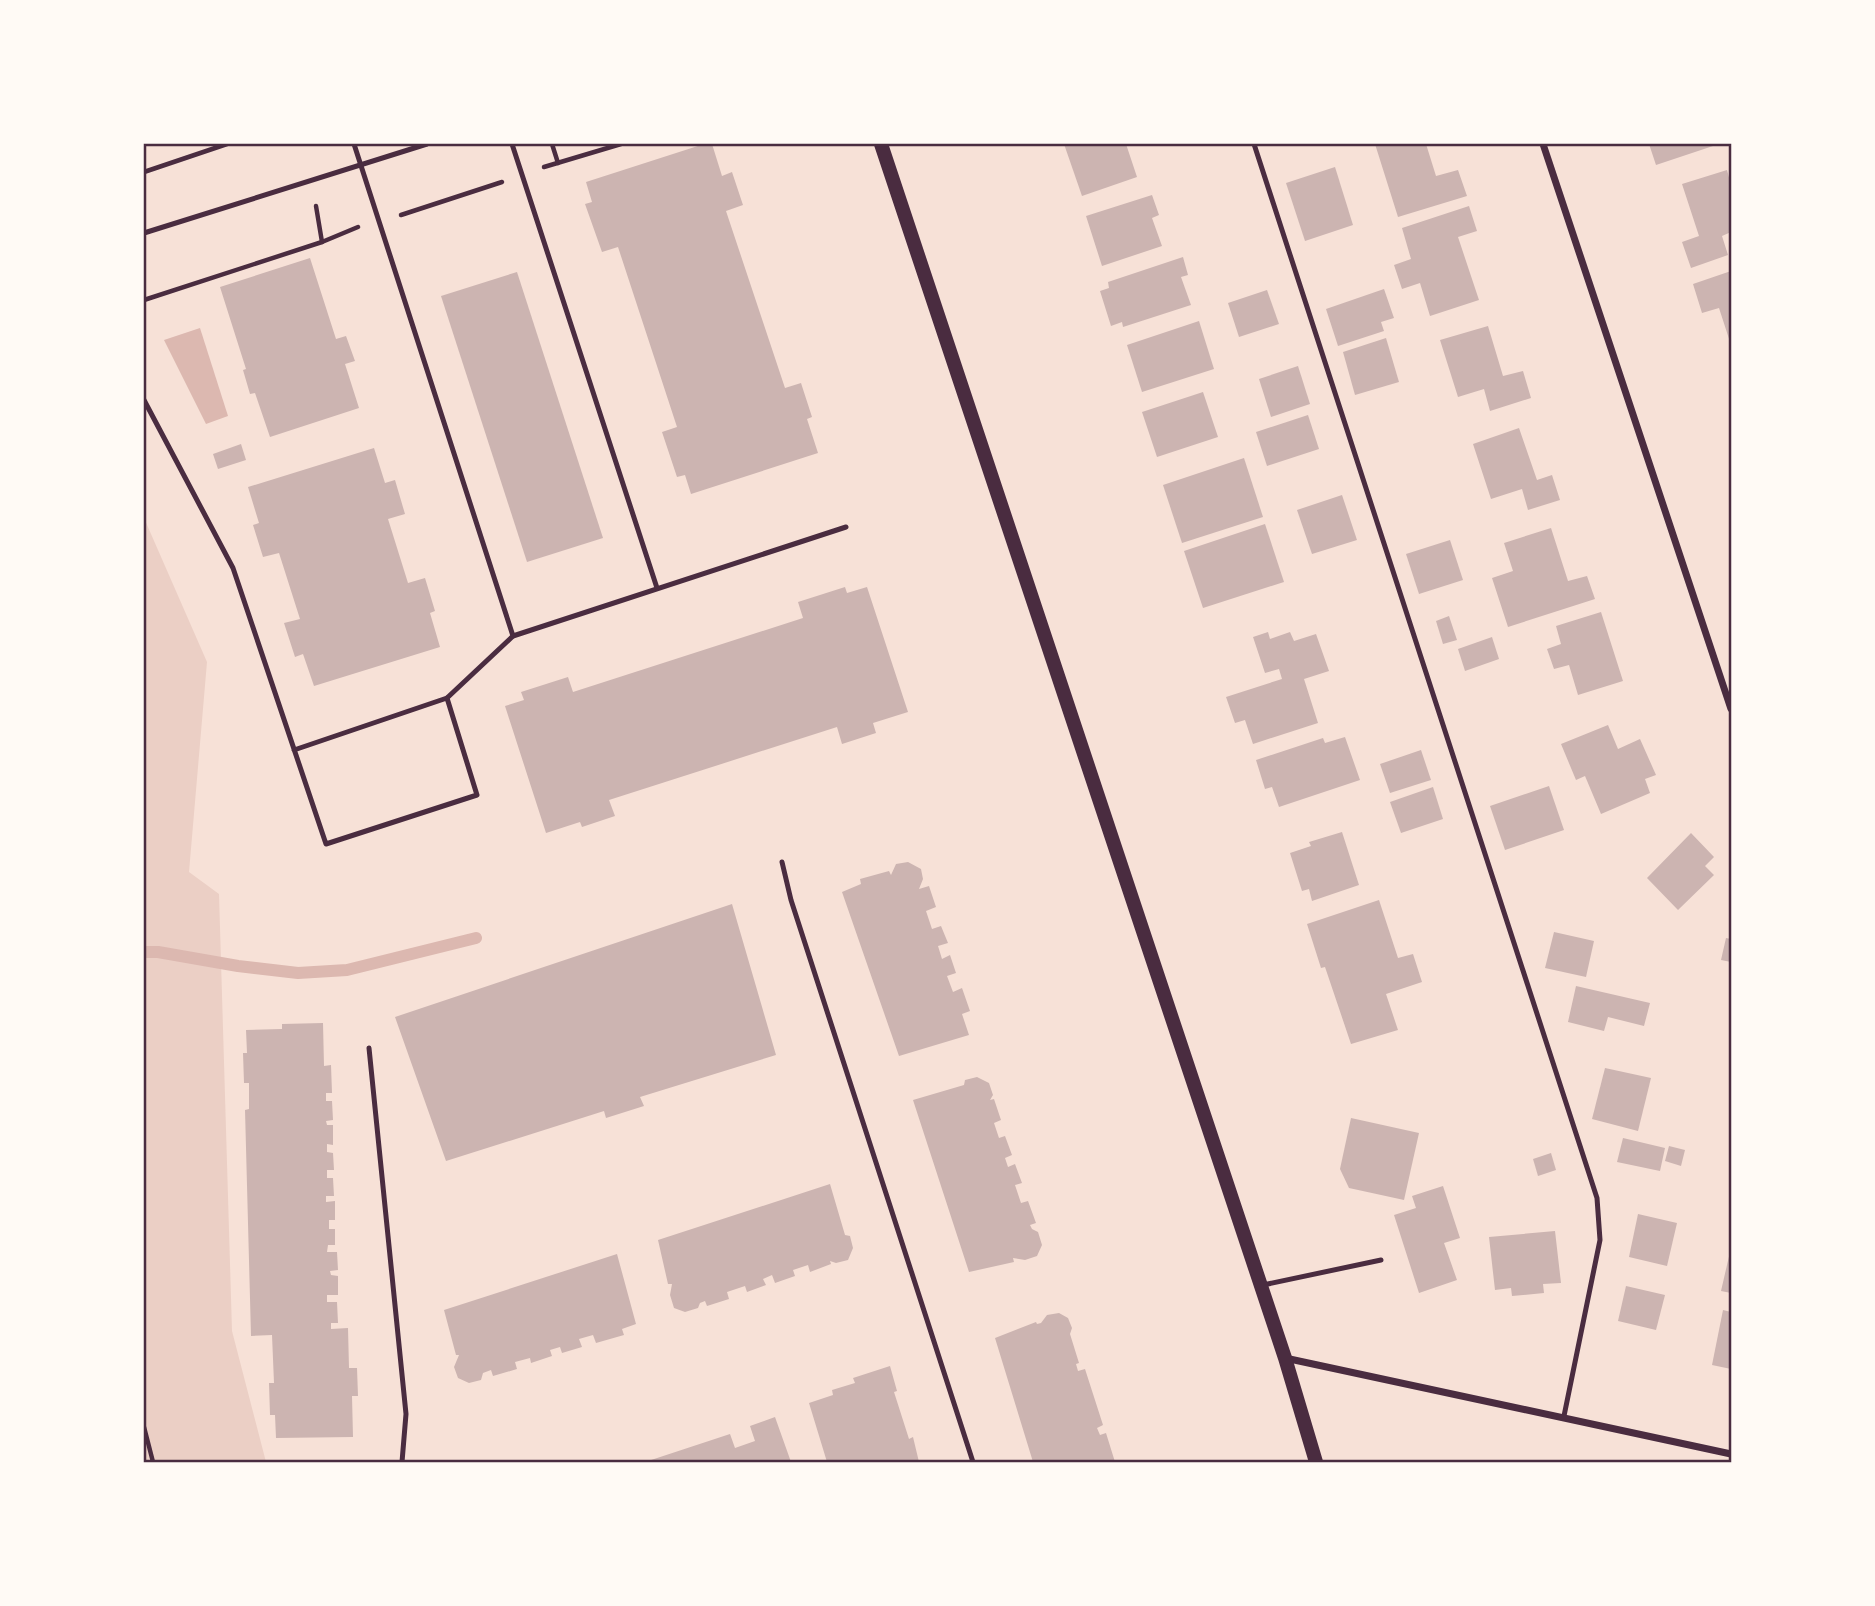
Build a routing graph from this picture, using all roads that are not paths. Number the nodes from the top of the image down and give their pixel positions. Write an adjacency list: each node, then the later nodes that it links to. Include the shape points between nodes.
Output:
1 (355, 144): 7 (lane)
2 (427, 144): 7 (lane)
3 (512, 144): 11 (lane)
4 (881, 144): 19 (main road)
5 (1254, 144): 21 (lane, via 1597,1198 1600,1240)
6 (1543, 144): 14 (street)
7 (361, 165): 8 (lane); 12 (lane)
8 (144, 233)
9 (144, 400): 15 (lane, via 233,568)
10 (846, 527): 11 (lane)
11 (657, 589): 12 (lane)
12 (513, 636): 13 (lane)
13 (447, 698): 15 (lane); 15 (lane, via 477,795 326,844)
14 (1731, 709)
15 (294, 750)
16 (782, 862): 24 (lane, via 790,900)
17 (369, 1048): 23 (lane, via 406,1414)
18 (1381, 1260): 19 (lane)
19 (1260, 1286): 20 (main road)
20 (1284, 1358): 21 (street); 25 (main road)
21 (1564, 1416): 22 (street)
22 (1731, 1454)
23 (401, 1462)
24 (972, 1462)
25 (1316, 1462)

